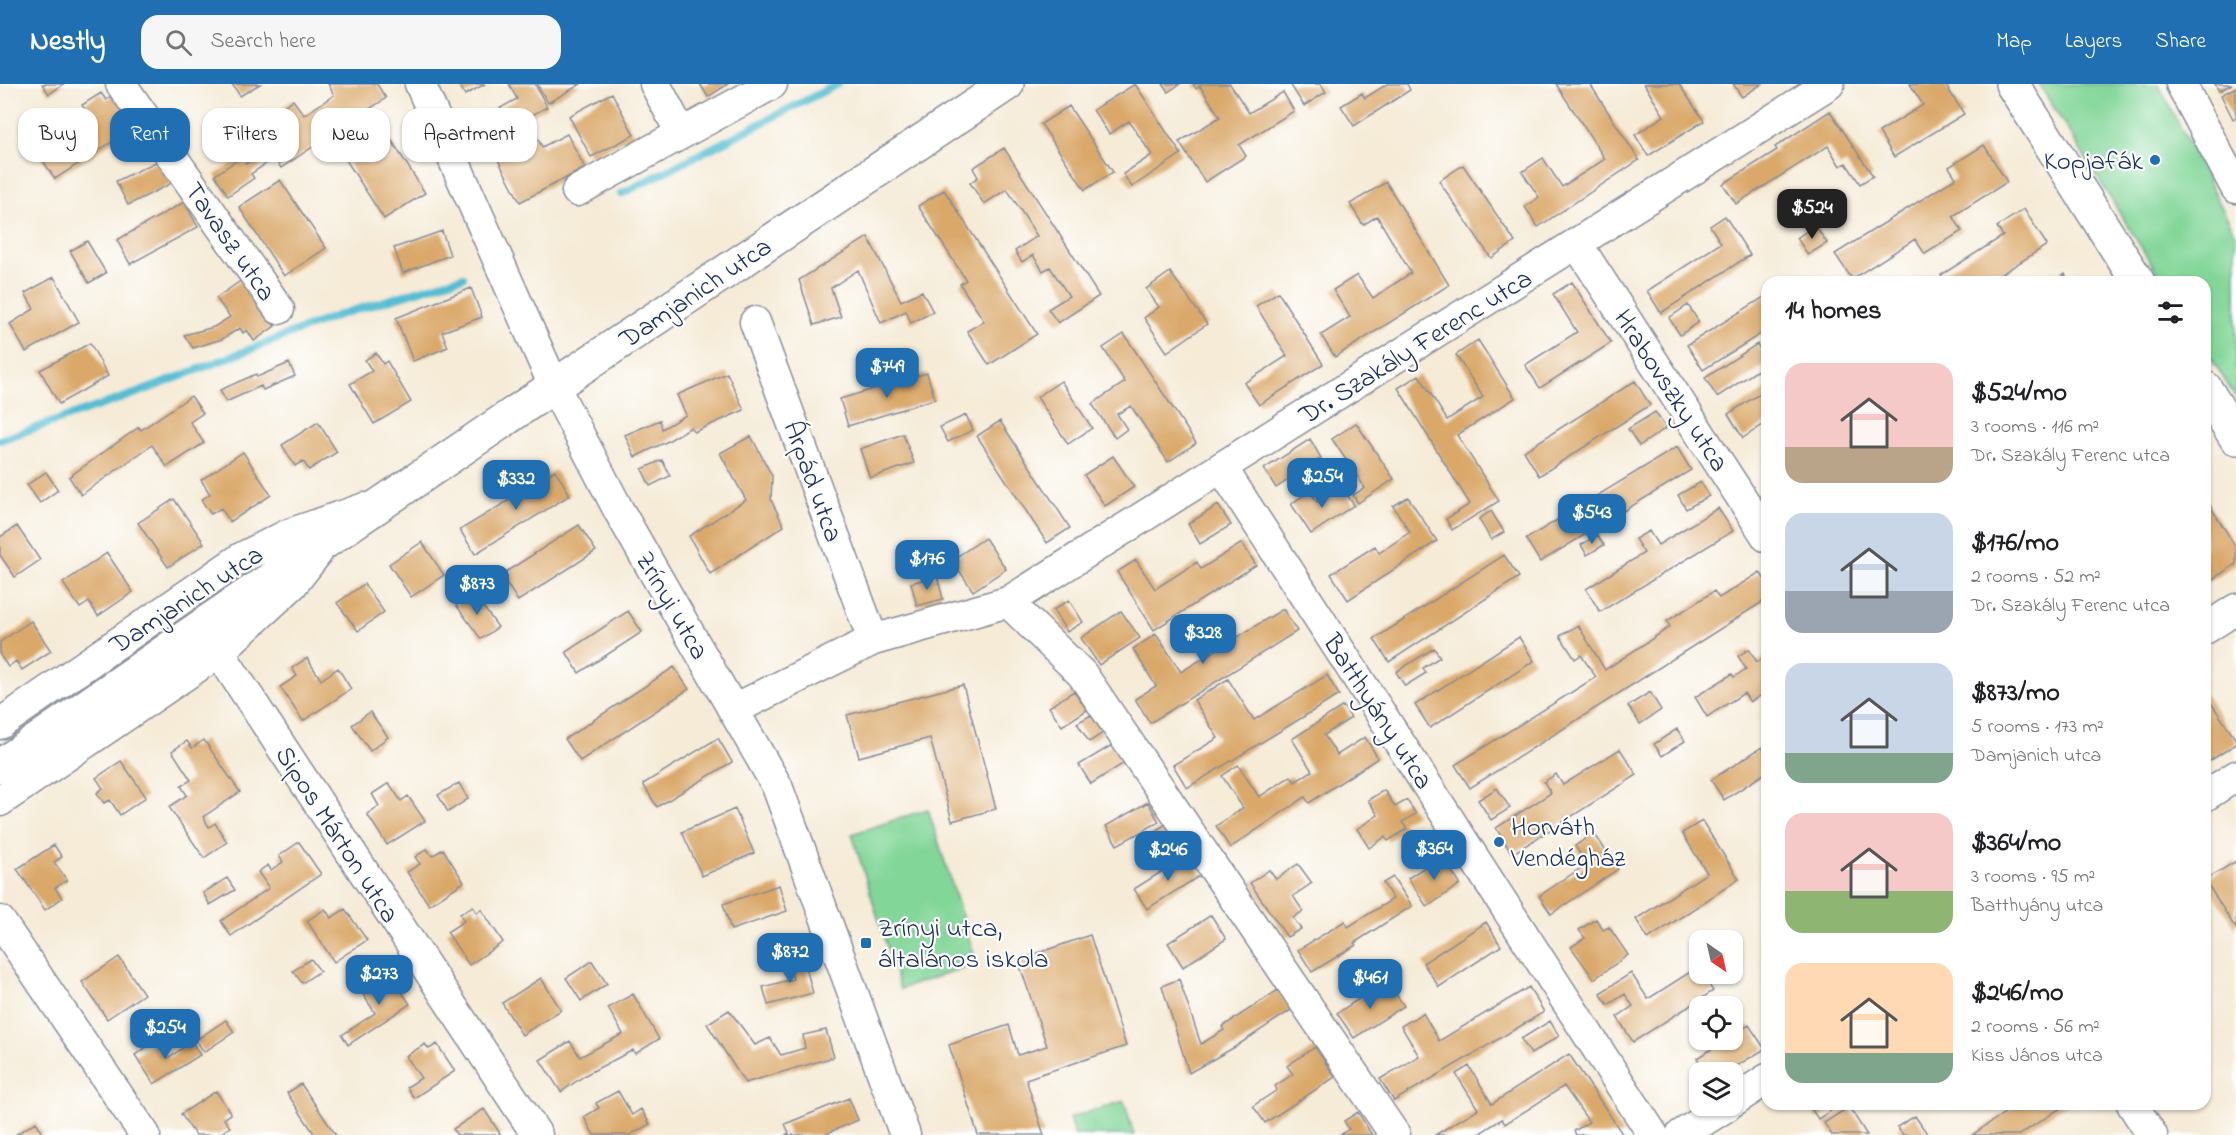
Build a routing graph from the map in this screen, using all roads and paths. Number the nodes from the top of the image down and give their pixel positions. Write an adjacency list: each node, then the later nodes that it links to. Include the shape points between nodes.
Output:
1 (121, 84): 14 (street, Tavasz utca)
2 (420, 84): 16 (street, Zrínyi utca)
3 (655, 84): 9 (street)
4 (772, 84): 9 (street)
5 (1007, 84): 16 (street, Damjanich utca)
6 (1828, 84): 12 (street, Dr. Szakály Ferenc utca)
7 (2012, 84): 13 (street)
8 (2181, 84): 10 (street)
9 (681, 133): 11 (street)
10 (2236, 188)
11 (577, 191)
12 (1577, 244): 19 (street, Dr. Szakály Ferenc utca); 21 (street, Hrabovszky utca)
13 (2134, 276)
14 (279, 309)
15 (755, 322): 26 (street, Árpád utca)
16 (555, 386): 20 (street, Damjanich utca); 28 (street, Zrínyi utca, via 620,511)
17 (2211, 398): 18 (street)
18 (2236, 438)
19 (1222, 468): 23 (street, Dr. Szakály Ferenc utca); 43 (street, Batthyány utca)
20 (385, 501): 22 (street, Damjanich utca); 29 (street, Damjanich utca, via 289,534 241,558)
21 (1761, 528)
22 (327, 541): 27 (street, Damjanich utca, via 292,585); 30 (street, Damjanich utca)
23 (1008, 602): 26 (street, Dr. Szakály Ferenc utca); 42 (street, via 1082,674)
24 (2236, 609): 25 (street)
25 (2211, 625)
26 (873, 640): 28 (street, Dr. Szakály Ferenc utca)
27 (219, 652): 33 (street, Damjanich utca); 40 (street, Sipos Márton utca)
28 (733, 710): 41 (street, Zrínyi utca, via 777,786)
29 (0, 724)
30 (0, 766)
31 (2236, 776): 32 (street)
32 (2211, 792)
33 (0, 801)
34 (0, 921): 39 (street)
35 (1761, 1083): 36 (street)
36 (1743, 1095)
37 (2136, 1110): 45 (street)
38 (1711, 1116): 44 (street)
39 (145, 1135)
40 (537, 1135)
41 (905, 1135)
42 (1395, 1135)
43 (1653, 1135)
44 (1681, 1135)
45 (2152, 1135)

